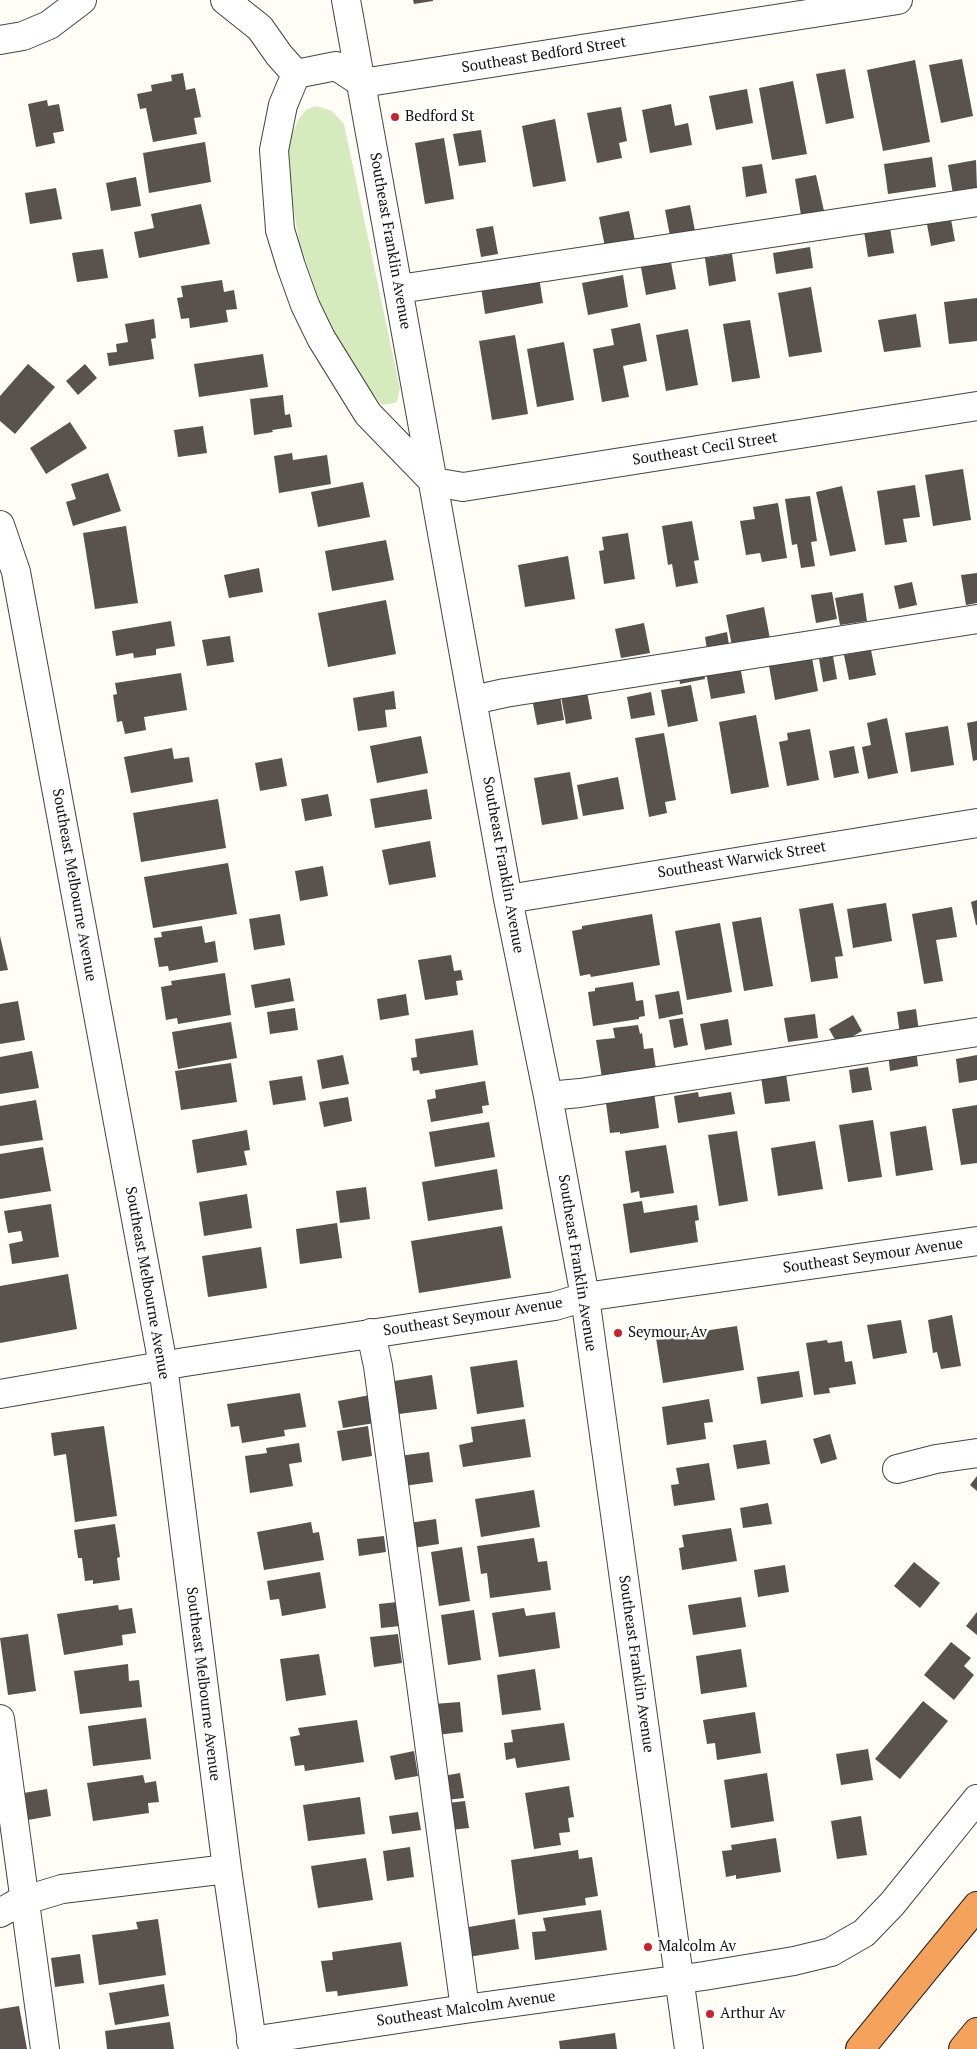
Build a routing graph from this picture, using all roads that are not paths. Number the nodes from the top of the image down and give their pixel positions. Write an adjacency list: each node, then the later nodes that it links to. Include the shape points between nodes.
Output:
1 (82, 0): 5 (street, via 49,25 23,36)
2 (225, 0): 6 (street, via 260,28)
3 (346, 0): 7 (street, Southeast Franklin Avenue)
4 (898, 0): 7 (street, Southeast Bedford Street)
5 (0, 40)
6 (296, 74): 7 (street, via 336,66); 11 (street, via 282,105 274,150 280,230 291,266 321,338 368,414)
7 (362, 83): 9 (street, Southeast Franklin Avenue)
8 (977, 202): 9 (street)
9 (399, 288): 11 (street, Southeast Franklin Avenue)
10 (977, 406): 11 (street, Southeast Cecil Street, via 463,487)
11 (434, 482): 14 (street, Southeast Franklin Avenue)
12 (0, 525): 22 (street, Southeast Melbourne Avenue, via 16,572)
13 (977, 619): 14 (street)
14 (473, 700): 16 (street, Southeast Franklin Avenue)
15 (977, 823): 16 (street, Southeast Warwick Street)
16 (508, 898): 18 (street, Southeast Franklin Avenue)
17 (977, 1032): 18 (street)
18 (548, 1096): 20 (street, Southeast Franklin Avenue)
19 (977, 1241): 20 (street, Southeast Seymour Avenue)
20 (585, 1297): 21 (street, Southeast Seymour Avenue, via 555,1306); 32 (street, Southeast Franklin Avenue)
21 (371, 1333): 22 (street, Southeast Seymour Avenue); 33 (street, via 381,1386)
22 (163, 1365): 23 (street, Southeast Seymour Avenue); 28 (street, Southeast Melbourne Avenue)
23 (0, 1394)
24 (977, 1453): 25 (street)
25 (897, 1469)
26 (0, 1719): 29 (street)
27 (977, 1799): 32 (street, Southeast Malcolm Avenue, via 892,1904 864,1933 832,1952)
28 (226, 1869): 29 (street, via 62,1889); 35 (street, Southeast Melbourne Avenue)
29 (24, 1900): 31 (street); 36 (street)
30 (977, 1906): 38 (highway)
31 (0, 1913)
32 (681, 1979): 33 (street, Southeast Malcolm Avenue); 37 (street, Southeast Franklin Avenue)
33 (465, 2008): 35 (street, Southeast Malcolm Avenue)
34 (977, 2032): 39 (highway)
35 (252, 2045)
36 (45, 2049)
37 (689, 2049)
38 (860, 2049)
39 (963, 2049)

